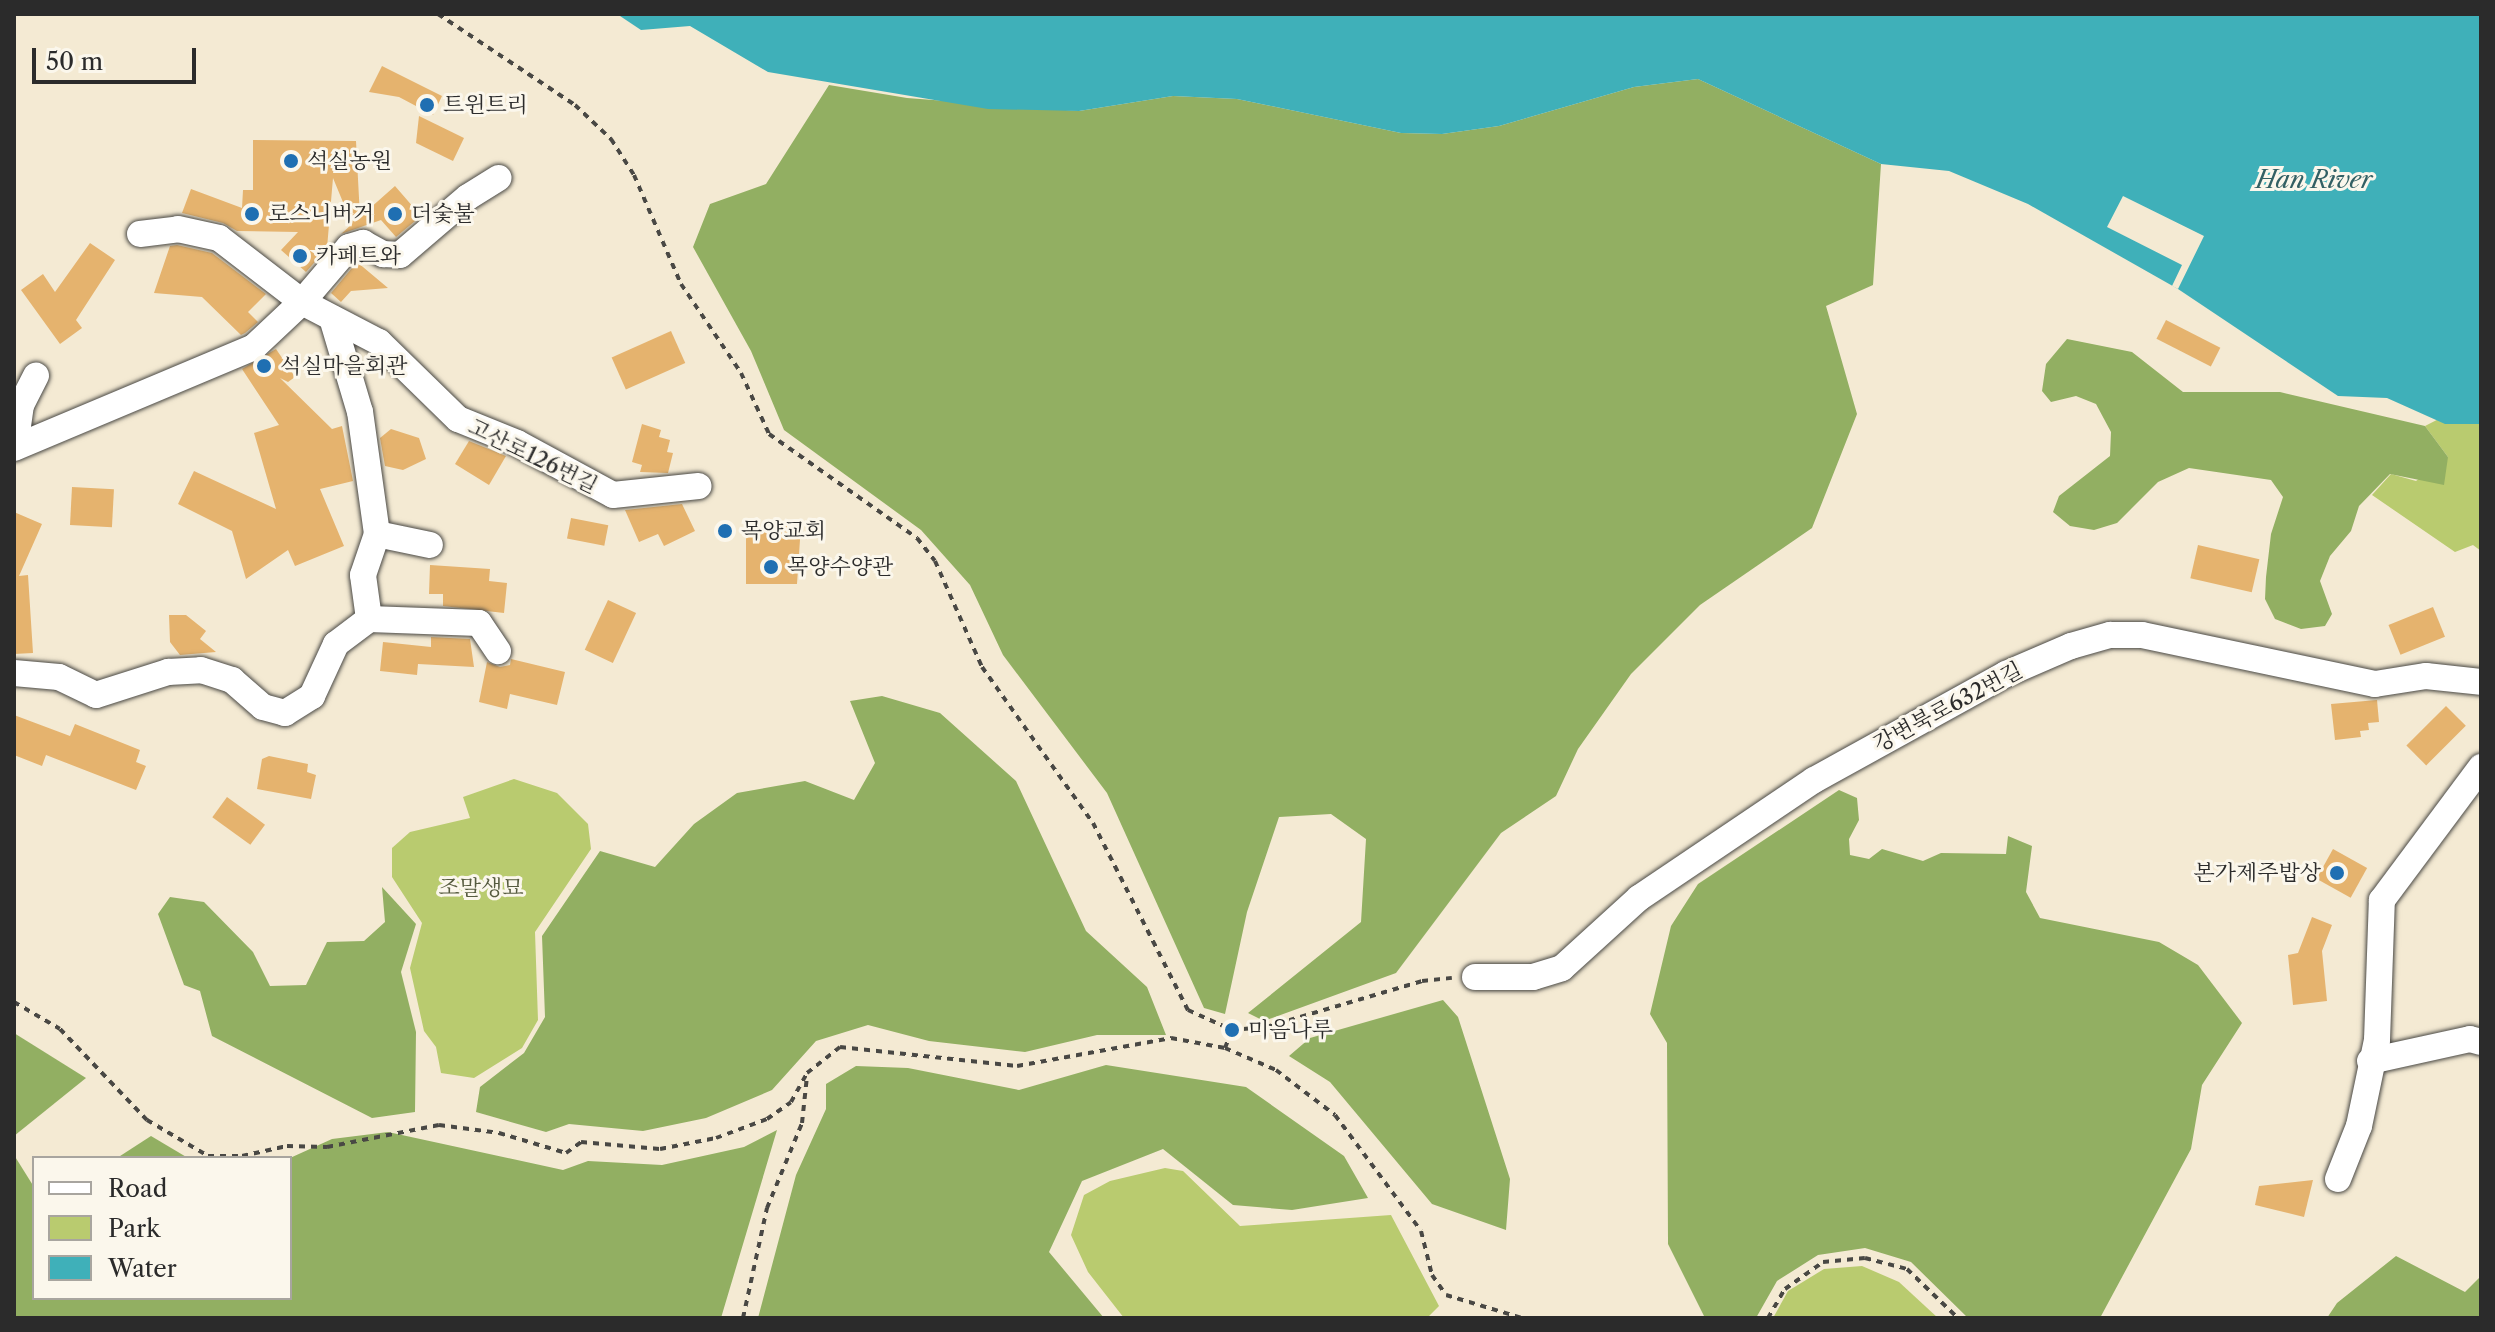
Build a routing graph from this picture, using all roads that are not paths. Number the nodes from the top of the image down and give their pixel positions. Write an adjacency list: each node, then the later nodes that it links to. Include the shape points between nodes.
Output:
1 (499, 178): 3 (street, via 468,197 400,255 383,254 363,243 349,247)
2 (140, 234): 3 (street, 고산로126번길, via 178,229 219,238)
3 (302, 302): 4 (street, 고산로126번길); 6 (street, via 254,347)
4 (332, 318): 7 (street, 고산로126번길, via 379,342 458,419 517,443 613,495); 8 (street, via 360,412)
5 (36, 376): 6 (street, via 21,405)
6 (14, 448)
7 (699, 486)
8 (377, 534): 9 (street); 10 (street, via 363,575)
9 (430, 545)
10 (369, 619): 11 (street, via 479,623); 12 (street, via 336,644 312,696 285,713 263,707 232,680 201,670 168,672 96,695 59,677)
11 (498, 651)
12 (14, 673)
13 (2481, 682): 15 (street, 강변북로632번길, via 2426,676 2375,684 2142,635 2110,635 2071,646 2006,674 1814,780 1654,887 1562,968 1533,977)
14 (2481, 767): 17 (street, via 2382,900 2382,990)
15 (1475, 977)
16 (2481, 1042): 17 (street, via 2470,1039)
17 (2370, 1061): 18 (street, via 2359,1126)
18 (2338, 1179)

